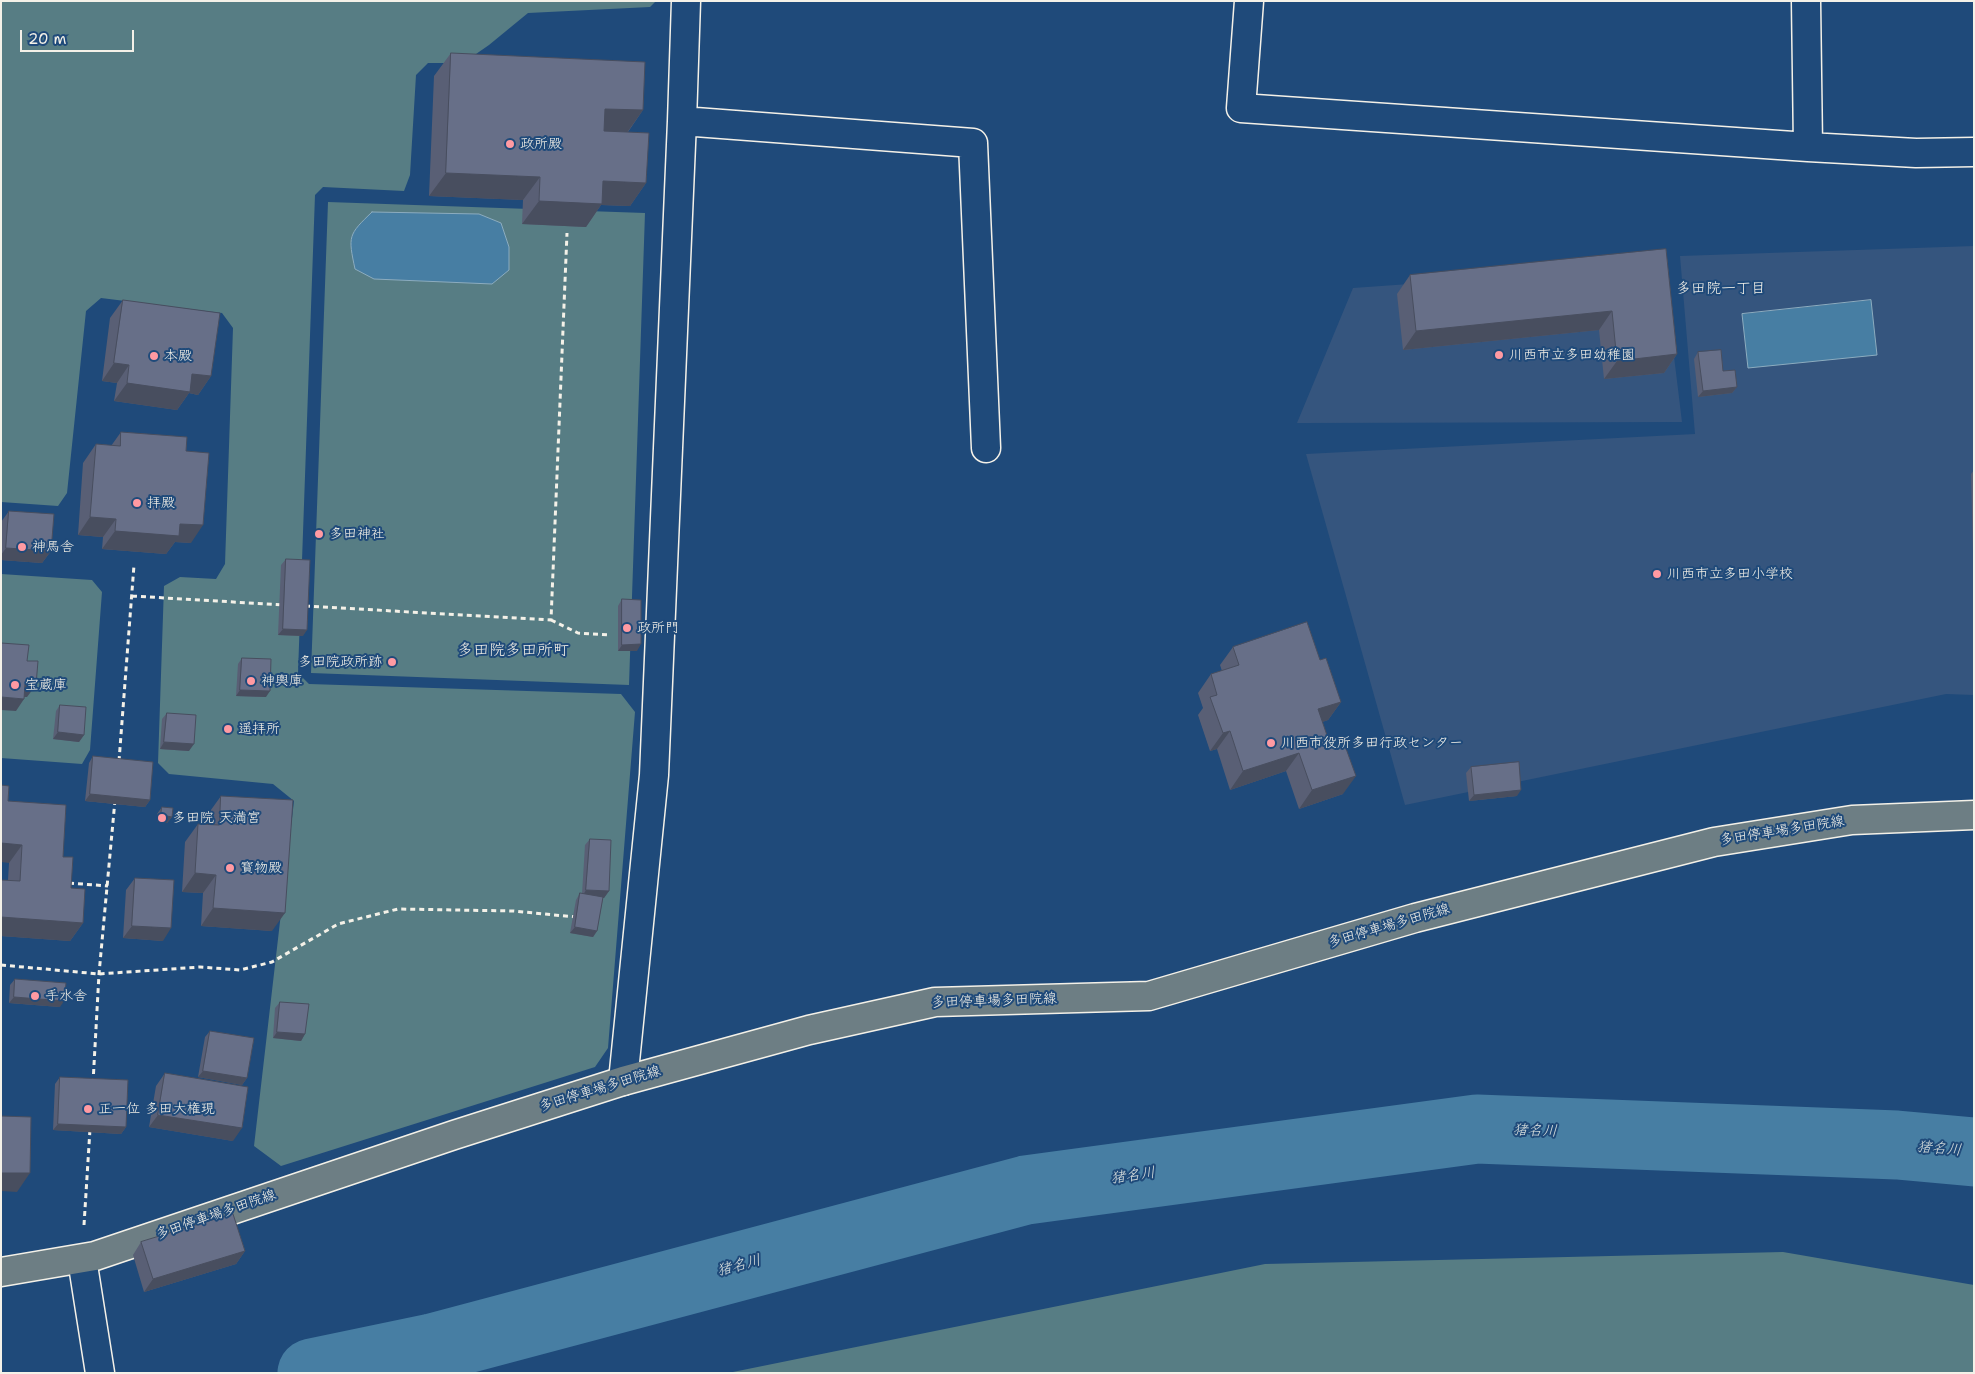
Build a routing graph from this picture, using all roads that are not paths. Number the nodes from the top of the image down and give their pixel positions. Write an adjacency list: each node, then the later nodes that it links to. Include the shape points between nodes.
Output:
1 (686, 1): 4 (street)
2 (1249, 1): 5 (street, via 1242,108)
3 (1806, 1): 5 (street)
4 (682, 121): 7 (street, via 973,142); 9 (street, via 654,775)
5 (1808, 147): 6 (street, via 1916,153)
6 (1974, 152)
7 (986, 448)
8 (1974, 815): 9 (main road, 多田停車場多田院線, via 1852,820 1714,842 1415,918 1149,996 935,1002 809,1030)
9 (623, 1082): 10 (main road, 多田停車場多田院線)
10 (82, 1259): 11 (main road, 多田停車場多田院線); 12 (street)
11 (1, 1272)
12 (100, 1373)

